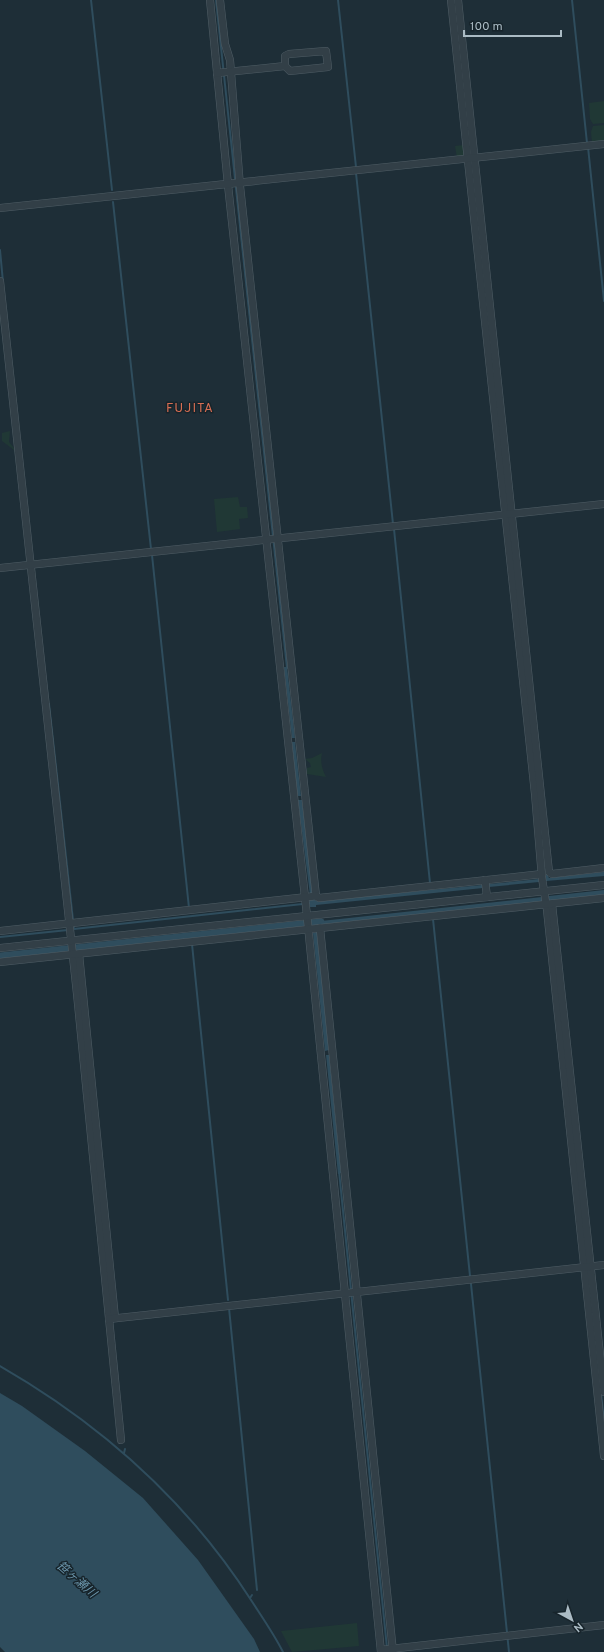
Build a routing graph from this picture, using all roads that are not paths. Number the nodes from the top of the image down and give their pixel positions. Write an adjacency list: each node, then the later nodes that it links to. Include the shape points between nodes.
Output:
1 (210, 0): 5 (street)
2 (220, 0): 5 (street)
3 (451, 0): 11 (street)
4 (458, 0): 11 (street)
5 (221, 50): 7 (street); 7 (street)
6 (285, 66): 6 (street, via 290,71 328,67 326,51 289,54 285,56); 7 (street)
7 (223, 73): 8 (street); 8 (street)
8 (225, 89): 9 (street); 9 (street)
9 (227, 106): 12 (street); 12 (street)
10 (604, 144): 11 (street)
11 (471, 159): 12 (street); 16 (street)
12 (234, 184): 13 (street); 17 (street); 17 (street)
13 (0, 208)
14 (0, 281): 18 (street)
15 (604, 504): 16 (street)
16 (508, 515): 17 (street); 21 (street)
17 (273, 540): 18 (street); 26 (street); 26 (street)
18 (33, 564): 19 (street); 30 (street)
19 (0, 568)
20 (604, 868): 21 (street)
21 (544, 875): 22 (street); 27 (street)
22 (486, 884): 24 (street); 26 (street)
23 (604, 884): 27 (street)
24 (487, 897): 27 (street); 28 (street)
25 (604, 898): 27 (street)
26 (309, 899): 28 (street); 30 (street, via 189,911)
27 (546, 900): 28 (street); 36 (street, via 556,963)
28 (311, 925): 30 (street); 30 (street); 33 (street); 33 (street)
29 (0, 931): 30 (street)
30 (72, 938): 31 (street); 32 (street); 38 (street)
31 (0, 948)
32 (0, 962)
33 (327, 1052): 34 (street); 34 (street)
34 (340, 1176): 37 (street); 37 (street)
35 (604, 1265): 36 (street)
36 (588, 1267): 37 (street); 39 (street); 41 (street)
37 (351, 1292): 38 (street); 43 (street); 43 (street)
38 (112, 1318): 40 (street)
39 (604, 1392)
40 (121, 1440)
41 (604, 1456)
42 (604, 1625): 43 (street)
43 (387, 1650)

